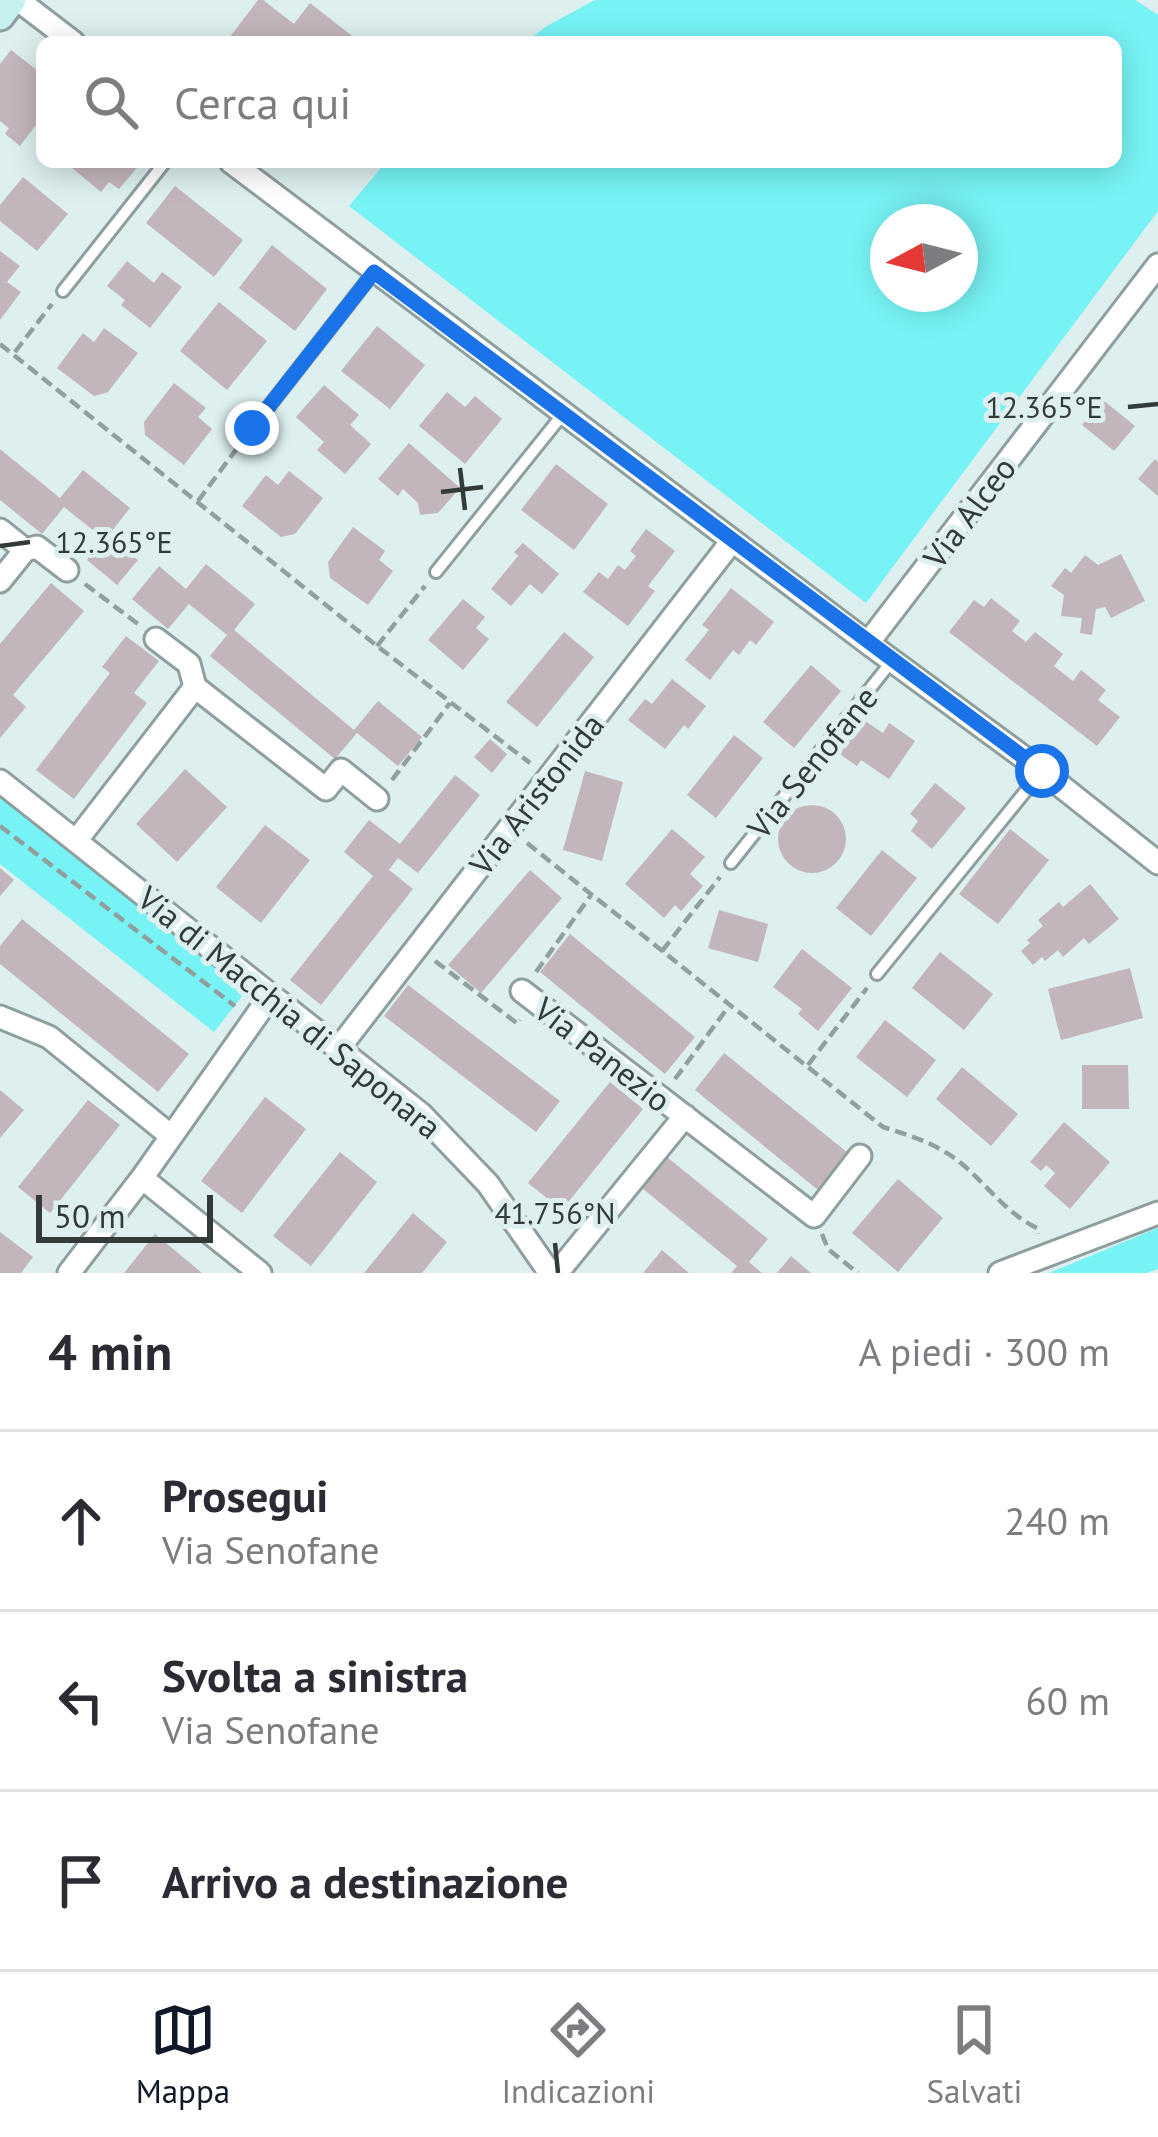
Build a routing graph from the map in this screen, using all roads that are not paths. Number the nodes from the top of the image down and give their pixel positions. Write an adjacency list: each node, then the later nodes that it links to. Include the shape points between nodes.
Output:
1 (15, 0): 2 (street); 3 (street)
2 (0, 16)
3 (65, 36)
4 (160, 168): 8 (lane)
5 (239, 168): 7 (street, Via Senofane)
6 (1158, 265): 18 (street, Via Alceo)
7 (374, 272): 9 (street, Via Senofane); 10 (lane)
8 (63, 290)
9 (563, 414): 12 (street, Via Senofane); 15 (lane)
10 (252, 428)
11 (0, 530): 13 (street)
12 (732, 541): 18 (street, Via Senofane); 31 (street, Via Aristonida)
13 (25, 550): 14 (street, via 37,547); 16 (street)
14 (67, 570)
15 (436, 572)
16 (0, 581)
17 (156, 639): 20 (street, via 189,664)
18 (868, 644): 19 (street, Via Senofane)
19 (892, 661): 21 (street, Via Senofane); 25 (lane, Via Senofane)
20 (195, 687): 23 (street, via 326,789 341,770); 24 (street)
21 (1042, 771): 26 (street, Via Senofane); 27 (lane)
22 (0, 781): 24 (street, Via di Macchia di Saponara)
23 (377, 799)
24 (76, 841): 28 (street, Via di Macchia di Saponara)
25 (731, 863)
26 (1158, 863)
27 (877, 974)
28 (272, 995): 31 (street, Via di Macchia di Saponara); 33 (street)
29 (529, 996): 32 (street, Via Panezio)
30 (0, 1017): 33 (street, via 49,1037)
31 (339, 1048): 39 (street, Via di Macchia di Saponara, via 460,1151)
32 (685, 1116): 34 (street, Via Panezio, via 814,1216); 39 (street, Via Panezio)
33 (171, 1136): 35 (street)
34 (860, 1156)
35 (142, 1178): 37 (street); 38 (street)
36 (1158, 1213): 40 (street)
37 (69, 1273)
38 (260, 1273)
39 (554, 1273)
40 (1000, 1273)

